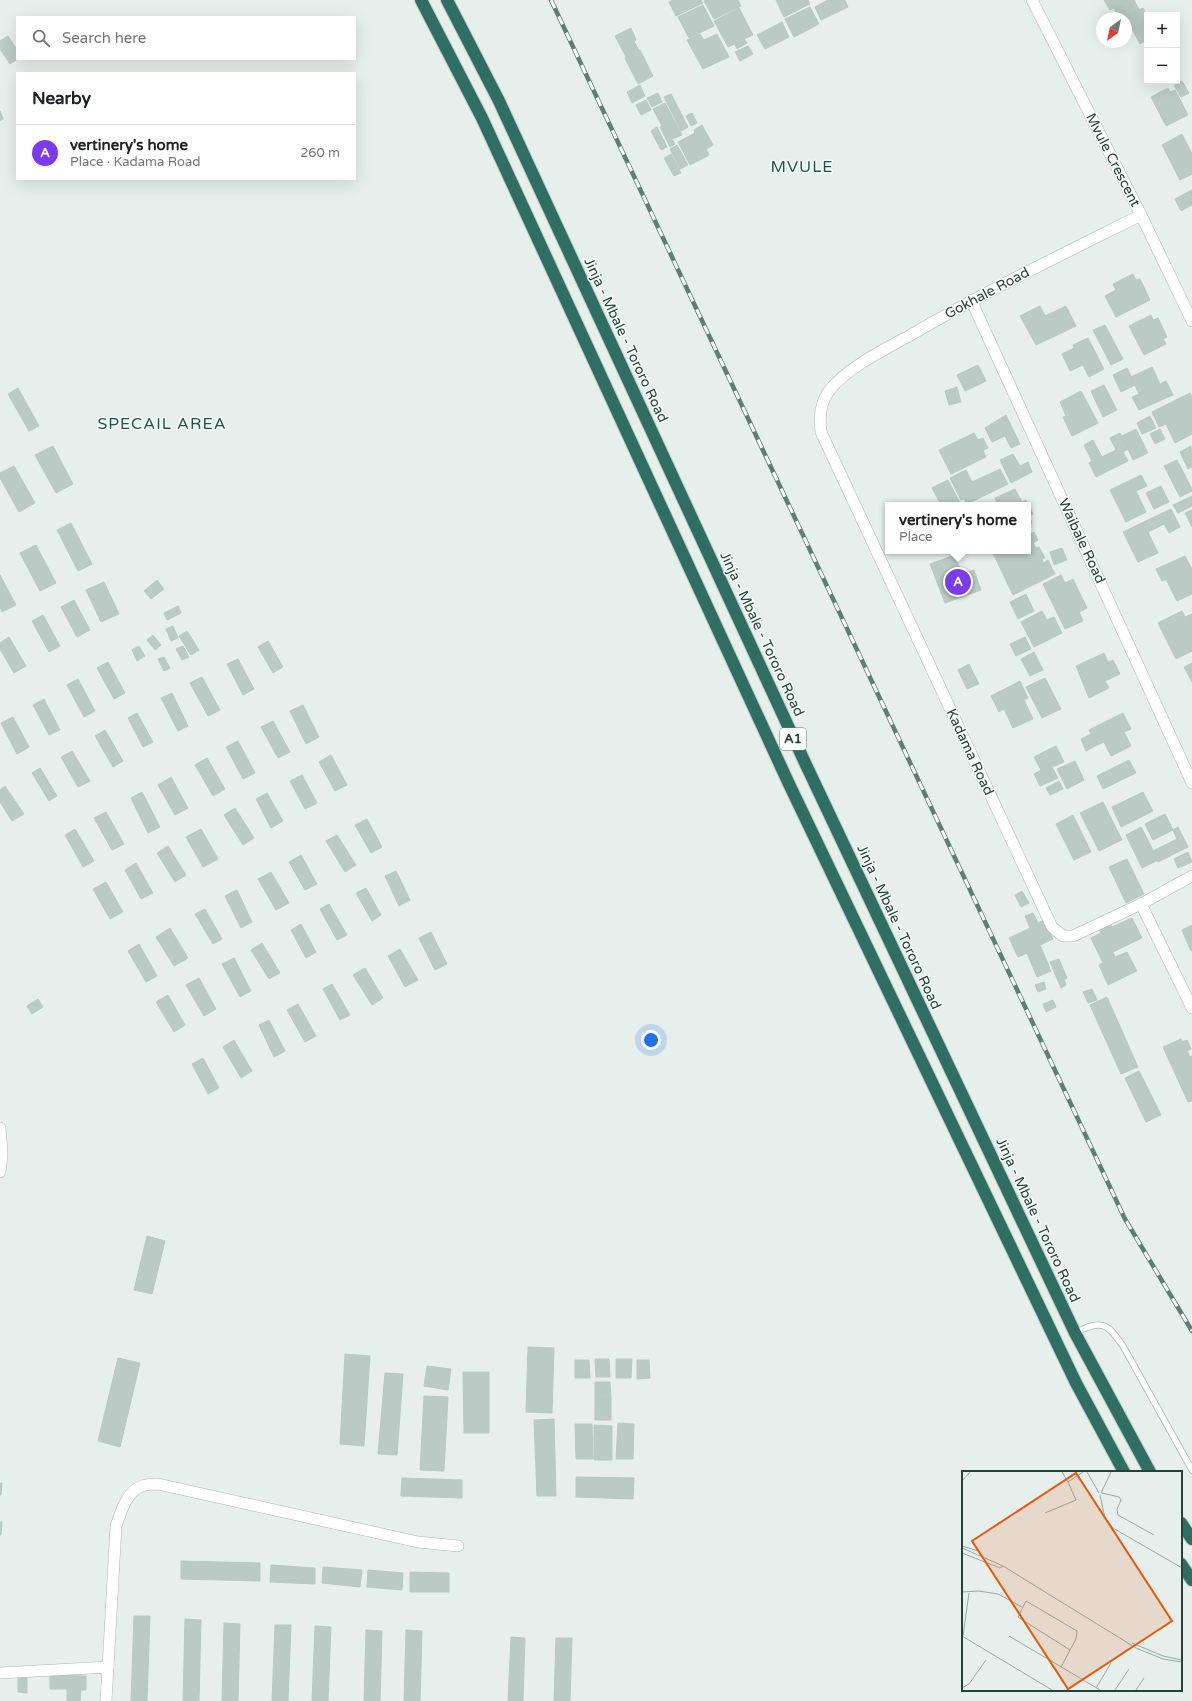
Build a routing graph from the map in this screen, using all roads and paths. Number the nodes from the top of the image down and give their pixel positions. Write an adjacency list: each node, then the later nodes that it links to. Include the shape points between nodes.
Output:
1 (421, 0): 16 (highway, A1, via 482,118 799,805 1076,1384)
2 (447, 0): 14 (highway, Jinja - Mbale - Tororo Road / A1, via 499,101 806,767)
3 (1032, 0): 4 (street, Mvule Crescent)
4 (1141, 215): 5 (street, Gokhale Road); 6 (street, Mvule Crescent)
5 (971, 300): 7 (street, Gokhale Road, via 865,361); 8 (street, Waibale Road)
6 (1192, 321)
7 (838, 382): 10 (street, Kadama Road, via 829,391 822,405 821,432 1052,927 1063,936 1073,936)
8 (1192, 782)
9 (1192, 876): 10 (street)
10 (1141, 904): 11 (street)
11 (1192, 1008)
12 (0, 1128): 13 (street)
13 (0, 1172)
14 (1075, 1333): 15 (lane, via 1090,1325 1103,1325 1113,1332); 17 (highway, Jinja - Mbale - Tororo Road / A1)
15 (1192, 1470)
16 (1123, 1471)
17 (1149, 1471)
18 (1182, 1524): 19 (highway)
19 (1192, 1539)
20 (458, 1546): 23 (street, via 418,1542 158,1484 143,1485 134,1491 123,1506 116,1526)
21 (1182, 1565): 22 (highway)
22 (1192, 1580)
23 (108, 1667): 24 (street); 25 (street)
24 (0, 1673)
25 (106, 1701)

